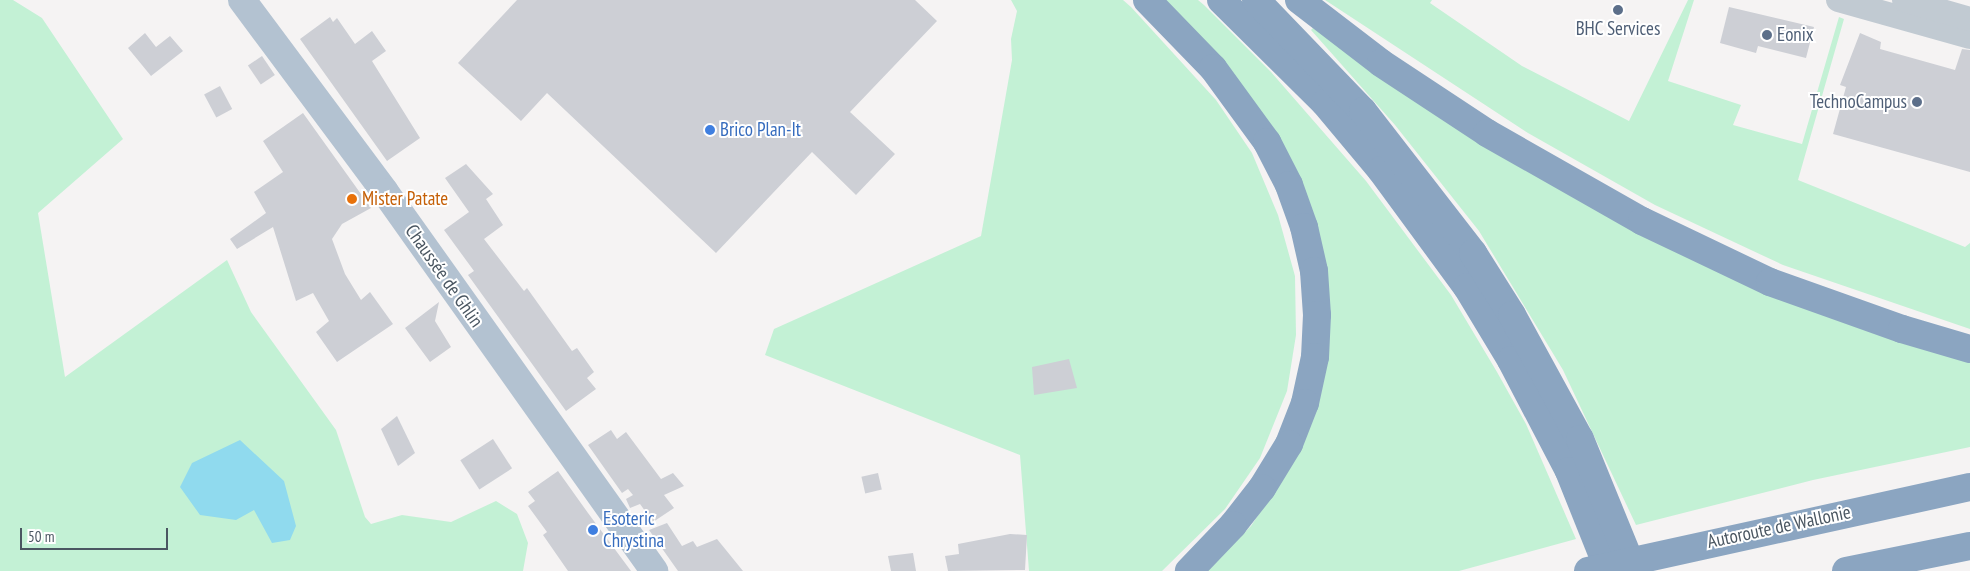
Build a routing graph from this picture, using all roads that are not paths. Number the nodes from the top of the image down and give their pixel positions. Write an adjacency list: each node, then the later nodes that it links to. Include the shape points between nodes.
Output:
1 (242, 0): 13 (main road, Chaussée de Ghlin, via 385,192)
2 (1147, 0): 14 (highway, via 1213,68 1267,142 1289,185 1304,227 1314,271 1315,357 1305,403 1288,444 1262,488 1227,532)
3 (1221, 0): 16 (highway, via 1331,111 1381,170 1467,287 1512,360 1569,471)
4 (1256, 0): 17 (highway, via 1363,111 1473,254 1512,314 1580,440)
5 (1299, 0): 10 (highway, via 1381,63 1487,133 1642,221 1770,282 1902,329)
6 (1838, 0): 9 (street)
7 (1904, 0): 8 (street)
8 (1970, 19)
9 (1970, 37)
10 (1970, 349)
11 (1970, 487): 15 (highway, Autoroute de Wallonie, via 1690,546)
12 (1970, 546): 18 (highway)
13 (648, 563)
14 (1189, 571)
15 (1588, 571)
16 (1610, 571)
17 (1634, 571)
18 (1846, 571)

